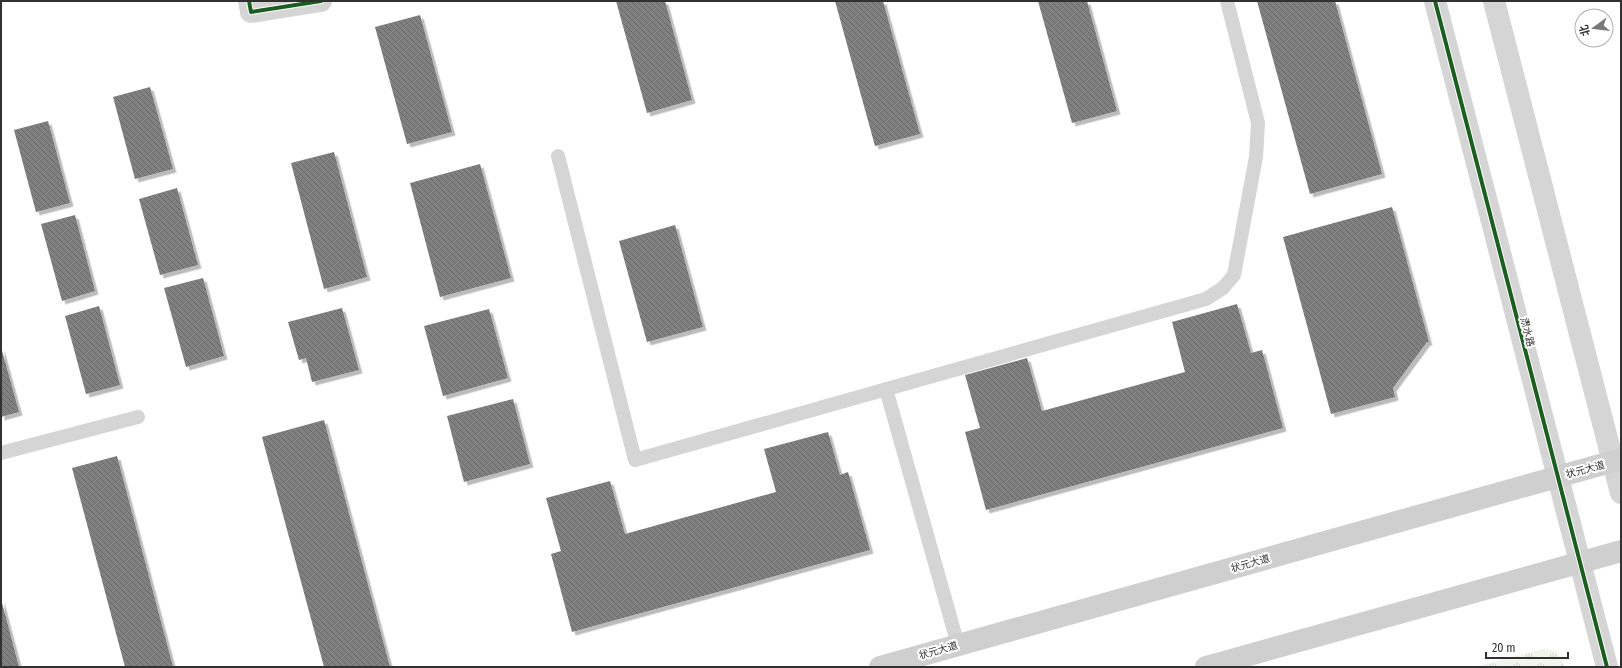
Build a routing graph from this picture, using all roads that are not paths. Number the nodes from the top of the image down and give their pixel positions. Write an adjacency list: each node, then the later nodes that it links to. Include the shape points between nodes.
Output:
1 (249, 1): 2 (street, via 251,12)
2 (321, 1)
3 (1227, 1): 7 (lane, via 1258,123 1256,157 1234,275 1223,288 1206,299)
4 (1435, 1): 11 (street, 肃水路)
5 (1494, 1): 10 (street)
6 (558, 156): 7 (lane, via 635,460)
7 (886, 389): 15 (lane)
8 (138, 417): 9 (lane)
9 (1, 453)
10 (1617, 460): 11 (main road, 状元大道); 12 (street)
11 (1558, 476): 14 (street, 肃水路); 15 (main road, 状元大道)
12 (1621, 493)
13 (1621, 550): 14 (main road)
14 (1580, 562): 17 (main road); 18 (street, 肃水路)
15 (958, 645): 16 (main road, 状元大道)
16 (880, 667)
17 (1206, 667)
18 (1607, 667)

